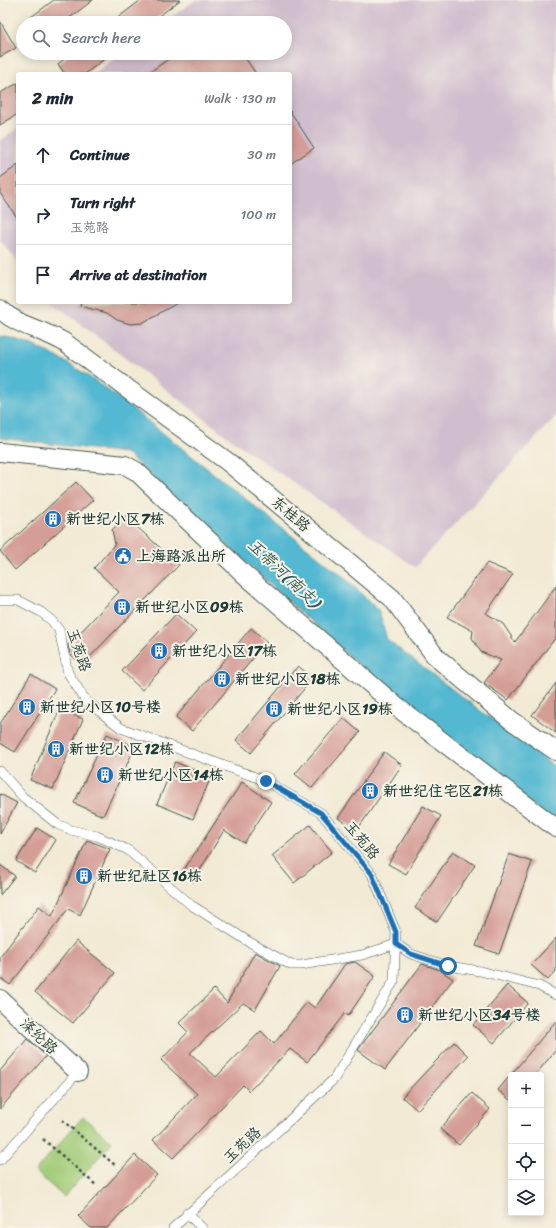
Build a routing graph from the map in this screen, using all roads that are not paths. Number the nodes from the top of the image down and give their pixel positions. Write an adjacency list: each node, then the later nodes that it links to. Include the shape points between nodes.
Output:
1 (0, 309): 4 (street, 东桂路, via 22,325 47,332 64,342 228,462 392,598 436,657 511,720)
2 (0, 452): 6 (street, via 125,465 136,471 246,575 396,707)
3 (0, 600): 7 (lane, 玉苑路, via 18,600 41,612 52,622 59,630 68,673 86,701 121,728 266,781 321,813 372,874 396,932)
4 (556, 751)
5 (0, 771): 7 (lane, via 23,797 57,824 97,836 128,850 191,905 291,965 362,955)
6 (556, 828)
7 (396, 944): 8 (lane, via 411,954 448,966 539,986); 12 (lane, 玉苑路, via 394,981 334,1079)
8 (556, 995)
9 (0, 999): 10 (street, 涤纶路)
10 (78, 1072): 11 (lane)
11 (0, 1160)
12 (187, 1213): 13 (lane, 玉苑路); 14 (lane)
13 (173, 1228)
14 (202, 1228)

